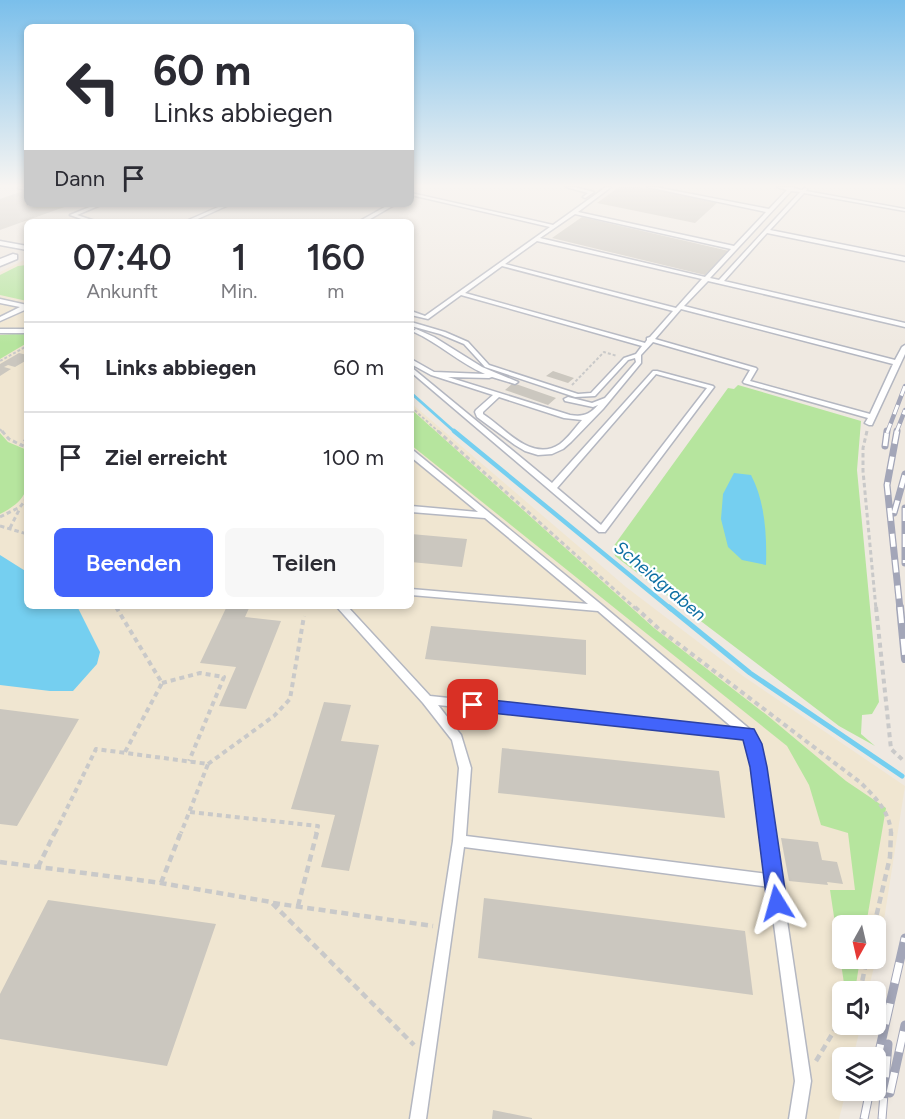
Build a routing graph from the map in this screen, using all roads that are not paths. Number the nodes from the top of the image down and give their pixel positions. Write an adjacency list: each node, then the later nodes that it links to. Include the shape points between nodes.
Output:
1 (536, 239): 13 (lane); 14 (lane)
2 (695, 239): 8 (lane)
3 (743, 239): 8 (lane)
4 (759, 239): 15 (lane)
5 (807, 239): 11 (lane)
6 (0, 243): 7 (lane)
7 (24, 248)
8 (735, 248): 14 (lane)
9 (24, 251): 10 (lane)
10 (13, 257): 12 (street)
11 (905, 259)
12 (0, 262)
13 (500, 264): 16 (lane); 20 (lane)
14 (707, 279): 15 (lane); 20 (lane)
15 (720, 282): 24 (lane)
16 (459, 293): 21 (lane, via 426,318); 28 (lane)
17 (0, 301): 18 (lane)
18 (24, 307)
19 (24, 308): 22 (lane)
20 (679, 309): 28 (lane); 32 (lane)
21 (414, 315)
22 (0, 319)
23 (414, 325): 30 (lane, via 470,345 487,366 577,396 593,394 626,359)
24 (905, 325)
25 (0, 331): 26 (lane)
26 (24, 331)
27 (414, 331): 35 (lane, via 432,337)
28 (647, 342): 30 (lane); 32 (lane, via 754,369 746,381 870,420)
29 (905, 347): 32 (lane)
30 (638, 355): 37 (lane, via 639,362)
31 (414, 363): 34 (lane)
32 (897, 363)
33 (414, 371): 40 (lane)
34 (433, 374): 35 (lane); 36 (lane)
35 (492, 376): 37 (lane, via 584,404)
36 (498, 394): 38 (lane, via 567,416); 38 (lane, via 479,412 480,416 526,450 547,453 561,446)
37 (605, 400): 38 (lane)
38 (590, 417)
39 (414, 455): 42 (lane)
40 (553, 487): 40 (lane, via 602,530 711,387 655,372)
41 (414, 509): 42 (lane)
42 (488, 516): 44 (lane)
43 (414, 592): 44 (lane)
44 (600, 608): 47 (lane)
45 (344, 609): 46 (lane)
46 (427, 700): 47 (lane); 48 (lane, via 457,738 465,768)
47 (748, 734): 49 (lane, via 754,744)
48 (459, 841): 49 (lane); 50 (lane)
49 (774, 881): 51 (lane, via 803,1081)
50 (418, 1119)
51 (797, 1119)

